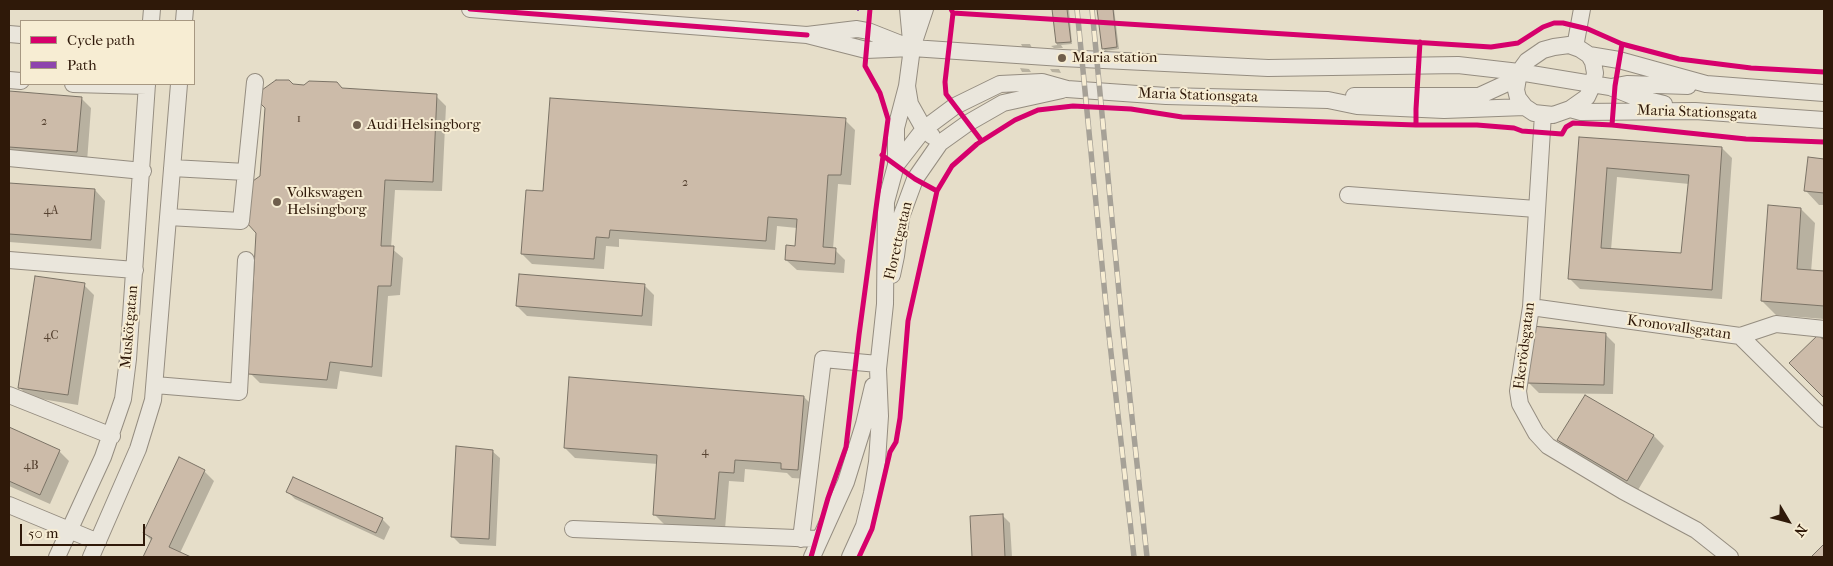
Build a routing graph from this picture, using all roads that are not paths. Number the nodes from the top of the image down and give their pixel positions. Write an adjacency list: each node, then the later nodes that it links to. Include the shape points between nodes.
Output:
1 (470, 9): 5 (street, via 806,35 866,50)
2 (908, 9): 5 (street)
3 (925, 9): 5 (street)
4 (1582, 9): 6 (street)
5 (912, 48): 7 (street, via 1214,66 1458,65); 13 (street, Florettgatan)
6 (1582, 51): 7 (street, Maria Stationsgata, via 1562,46 1543,50 1527,62); 9 (street, via 1594,68); 10 (street, Maria Stationsgata)
7 (1518, 76): 9 (street); 17 (street, Maria Stationsgata, via 1479,96 1418,94 1343,96); 18 (street, via 1516,90)
8 (255, 82): 29 (street)
9 (1593, 84): 14 (street); 19 (street, Maria Stationsgata, via 1587,97)
10 (1706, 84): 14 (street); 16 (street, Maria Stationsgata)
11 (147, 85): 28 (street, Muskötgatan)
12 (179, 85): 27 (street, Muskötgatan)
13 (906, 86): 23 (street, via 910,104); 26 (street, Florettgatan, via 896,128)
14 (1610, 87): 20 (street, via 1635,97)
15 (1067, 89): 17 (street, Maria Stationsgata, via 1166,96); 23 (street, Maria Stationsgata, via 1042,82 1000,84 955,106); 24 (street, Maria Stationsgata, via 1003,103)
16 (1824, 93)
17 (1328, 100): 18 (street, Maria Stationsgata, via 1357,106 1444,110)
18 (1524, 107): 21 (street, Maria Stationsgata)
19 (1570, 109): 20 (street, Maria Stationsgata, via 1581,112); 21 (street, Maria Stationsgata, via 1552,115)
20 (1695, 111): 22 (street, Maria Stationsgata)
21 (1543, 114): 32 (street, Ekerödsgatan)
22 (1824, 120)
23 (924, 129): 24 (street); 26 (street, Maria Stationsgata)
24 (940, 143): 30 (street, Maria Stationsgata)
25 (9, 158): 28 (street)
26 (896, 165): 37 (street, Florettgatan, via 886,202)
27 (172, 168): 29 (street); 33 (street, Muskötgatan)
28 (142, 171): 36 (street, Muskötgatan)
29 (246, 172): 33 (street, via 241,221)
30 (915, 179): 37 (street, Florettgatan, via 901,217)
31 (1348, 195): 32 (street)
32 (1536, 209): 38 (street, Ekerödsgatan)
33 (168, 217): 42 (street, Muskötgatan)
34 (9, 260): 36 (street)
35 (246, 260): 42 (street, via 239,392)
36 (135, 270): 45 (street, Muskötgatan, via 123,399)
37 (885, 304): 41 (street, Florettgatan)
38 (1531, 308): 40 (street, Kronovallsgatan); 56 (street, Ekerödsgatan, via 1518,391 1520,404 1536,433 1548,446 1696,530)
39 (1824, 329): 40 (street, via 1776,324)
40 (1740, 336): 44 (street, Kronovallsgatan)
41 (878, 366): 49 (street, via 823,359); 50 (street, Florettgatan, via 846,482); 55 (street, Florettgatan, via 880,416 877,462 864,526)
42 (155, 385): 51 (street, Muskötgatan, via 138,449)
43 (9, 395): 45 (street)
44 (1824, 419)
45 (112, 436): 48 (street, Muskötgatan)
46 (9, 505): 48 (street)
47 (573, 529): 49 (street)
48 (70, 530): 51 (street); 52 (street, Muskötgatan)
49 (801, 539): 50 (street)
50 (820, 539): 54 (street, Florettgatan)
51 (98, 542): 53 (street, Muskötgatan)
52 (57, 557)
53 (91, 557)
54 (812, 557)
55 (850, 557)
56 (1730, 557)

